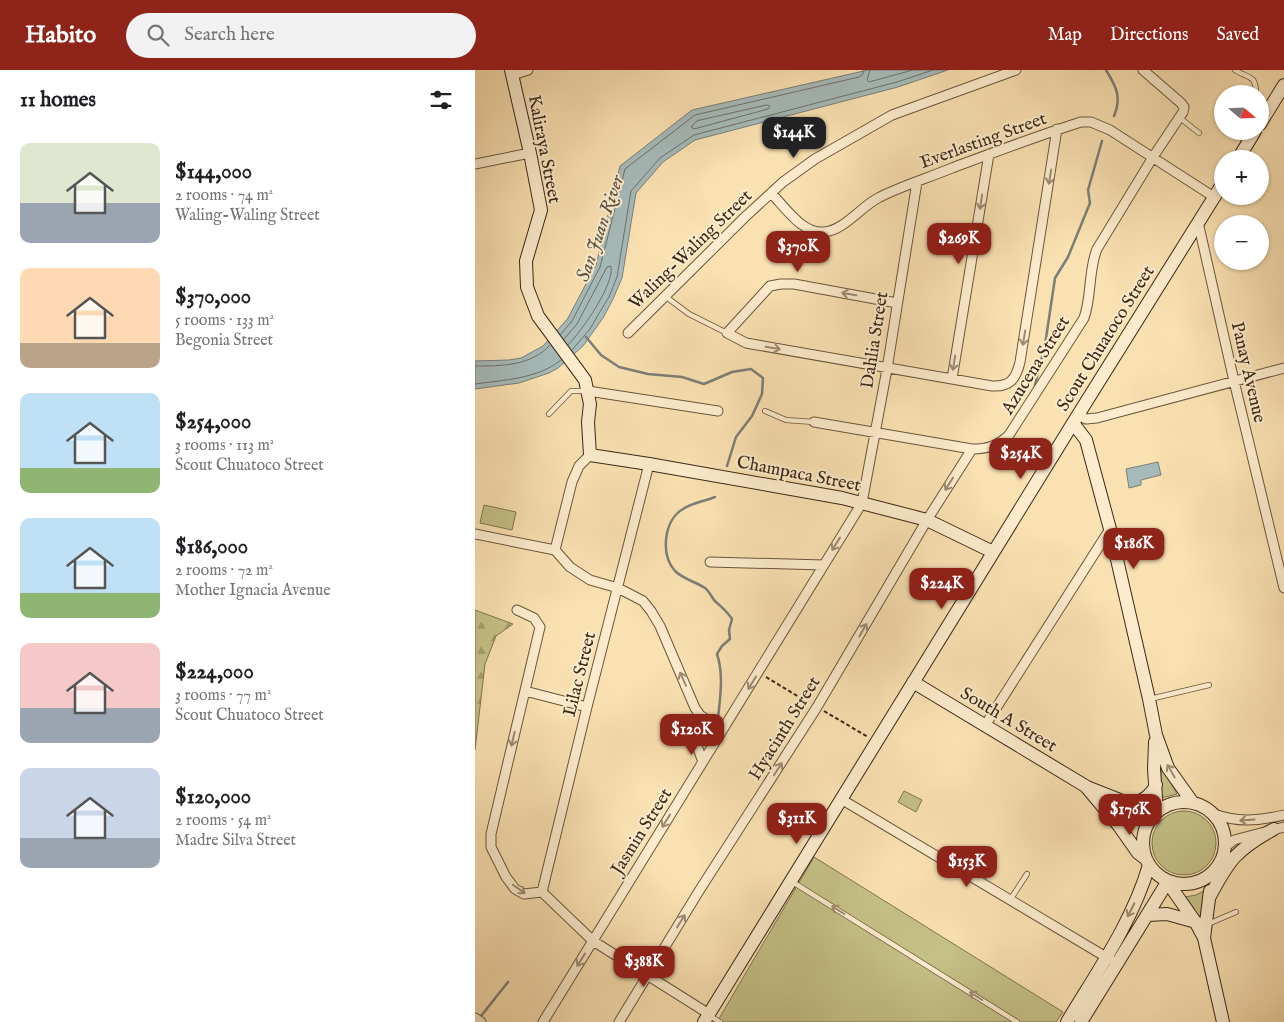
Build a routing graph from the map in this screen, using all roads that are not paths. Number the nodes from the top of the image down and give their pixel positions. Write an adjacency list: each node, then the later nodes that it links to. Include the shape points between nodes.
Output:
1 (527, 70): 5 (street)
2 (1016, 70): 18 (street, Waling-Waling Street, via 892,115 815,159)
3 (1143, 70): 10 (street, via 1184,107)
4 (1235, 70): 6 (lane)
5 (512, 72): 13 (street, Kaliraya Street)
6 (1245, 72): 7 (lane)
7 (1256, 85)
8 (1284, 85): 9 (street)
9 (1269, 107)
10 (1180, 118): 12 (lane); 15 (street)
11 (1057, 129): 14 (street, Everlasting Street); 15 (street, Everlasting Street, via 1091,122); 27 (street, one-way to 27, via 1015,378 1006,385 998,386)
12 (1199, 133)
13 (531, 153): 16 (street); 29 (street, Kaliraya Street, via 541,210 526,261 527,287 538,316 573,361)
14 (989, 154): 17 (street, Everlasting Street); 27 (street, one-way to 27)
15 (1153, 157): 19 (street, Everlasting Street); 36 (street, Azucena Street, via 1093,258 1084,318 1009,435 995,446)
16 (475, 164)
17 (917, 182): 18 (street, Everlasting Street, via 878,198 841,226 823,232 804,227); 22 (street, Dahlia Street)
18 (771, 193): 21 (street, Waling-Waling Street)
19 (1214, 197): 20 (street, Scout Chuatoco Street)
20 (1198, 222): 28 (street, Panay Avenue); 33 (street, Scout Chuatoco Street)
21 (665, 296): 23 (street, Waling-Waling Street); 24 (lane, via 689,314)
22 (897, 302): 24 (street, one-way to 24, via 794,284 770,286); 26 (street, Dahlia Street)
23 (628, 333)
24 (727, 333): 26 (street, one-way to 26, via 746,343)
25 (1284, 368): 28 (street)
26 (887, 369): 27 (street); 35 (street, Dahlia Street)
27 (952, 379)
28 (1233, 381): 33 (street, via 1097,418); 48 (street, Panay Avenue)
29 (588, 391): 30 (street); 32 (lane, via 571,391); 37 (street, Kaliraya Street)
30 (718, 411)
31 (765, 411): 34 (lane, via 785,420)
32 (549, 414)
33 (1075, 419): 41 (street, via 1086,440); 44 (street, Scout Chuatoco Street)
34 (814, 422): 35 (street, Azucena Street)
35 (875, 433): 36 (street, Azucena Street); 39 (street, Dahlia Street)
36 (971, 449): 40 (street, Hyacinth Street, one-way to 40)
37 (590, 455): 38 (street, Champaca Street); 43 (street, via 579,466 572,482)
38 (649, 464): 39 (street, Champaca Street); 47 (street, Lilac Street)
39 (862, 503): 40 (street, Champaca Street); 46 (street, Jasmin Street, one-way to 46)
40 (927, 520): 44 (street, Champaca Street); 84 (street, Hyacinth Street, one-way to 40, via 817,707)
41 (1110, 529): 53 (street); 56 (street)
42 (475, 534): 43 (street)
43 (555, 550): 47 (street, via 590,580)
44 (993, 552): 50 (street, Scout Chuatoco Street)
45 (710, 562): 46 (street)
46 (824, 564): 57 (street, Jasmin Street, one-way to 57)
47 (617, 588): 54 (street, Lilac Street); 55 (street, one-way to 47, via 651,611 643,601)
48 (1284, 588)
49 (517, 610): 52 (street, via 534,618 540,627)
50 (913, 682): 56 (street, South A Street); 62 (street, Scout Chuatoco Street)
51 (1209, 685): 53 (lane)
52 (525, 691): 54 (street); 75 (street, one-way to 75, via 491,834 491,847 515,889 525,894)
53 (1149, 699): 58 (street)
54 (587, 707): 75 (street, Lilac Street)
55 (700, 715): 57 (street); 59 (street, via 694,738)
56 (986, 724): 61 (street, South A Street)
57 (722, 730): 59 (street, Jasmin Street)
58 (1156, 735): 60 (street); 63 (street, one-way to 58, via 1168,768)
59 (703, 762): 81 (street, Jasmin Street, one-way to 81)
60 (1156, 785): 64 (street, via 1144,800); 66 (street)
61 (1087, 787): 64 (street, South A Street); 70 (street, South A Street)
62 (841, 799): 73 (street, Scout Chuatoco Street); 77 (street)
63 (1193, 803): 65 (street); 66 (street, via 1170,804)
64 (1130, 804): 66 (street, South A Street)
65 (1211, 813): 67 (street, one-way to 65, via 1244,821); 69 (street, via 1222,829)
66 (1155, 814): 70 (street, via 1143,840)
67 (1284, 815)
68 (1279, 828): 69 (street, via 1235,840); 76 (street, via 1239,851)
69 (1224, 848): 71 (street)
70 (1147, 862): 74 (street, via 1156,874); 82 (street, one-way to 82, via 1139,896)
71 (1215, 870): 74 (street, via 1195,883); 76 (street)
72 (1027, 874): 77 (lane)
73 (791, 881): 85 (street, Scout Chuatoco Street); 91 (lane, one-way to 73)
74 (1169, 882): 79 (street); 80 (street)
75 (542, 892): 81 (street)
76 (1209, 898): 80 (street)
77 (1010, 900): 82 (street)
78 (1236, 912): 80 (lane)
79 (1147, 915): 80 (street, via 1182,917); 83 (street)
80 (1202, 929): 94 (street)
81 (593, 941): 84 (street); 88 (street, Jasmin Street, one-way to 88)
82 (1105, 957): 83 (street); 92 (street)
83 (1117, 964): 93 (street)
84 (648, 976): 85 (street); 89 (street, Hyacinth Street)
85 (707, 1017): 90 (lane)
86 (475, 1018): 87 (street)
87 (481, 1022)
88 (543, 1022)
89 (619, 1022)
90 (720, 1022)
91 (1017, 1022)
92 (1067, 1022)
93 (1081, 1022)
94 (1223, 1022)

